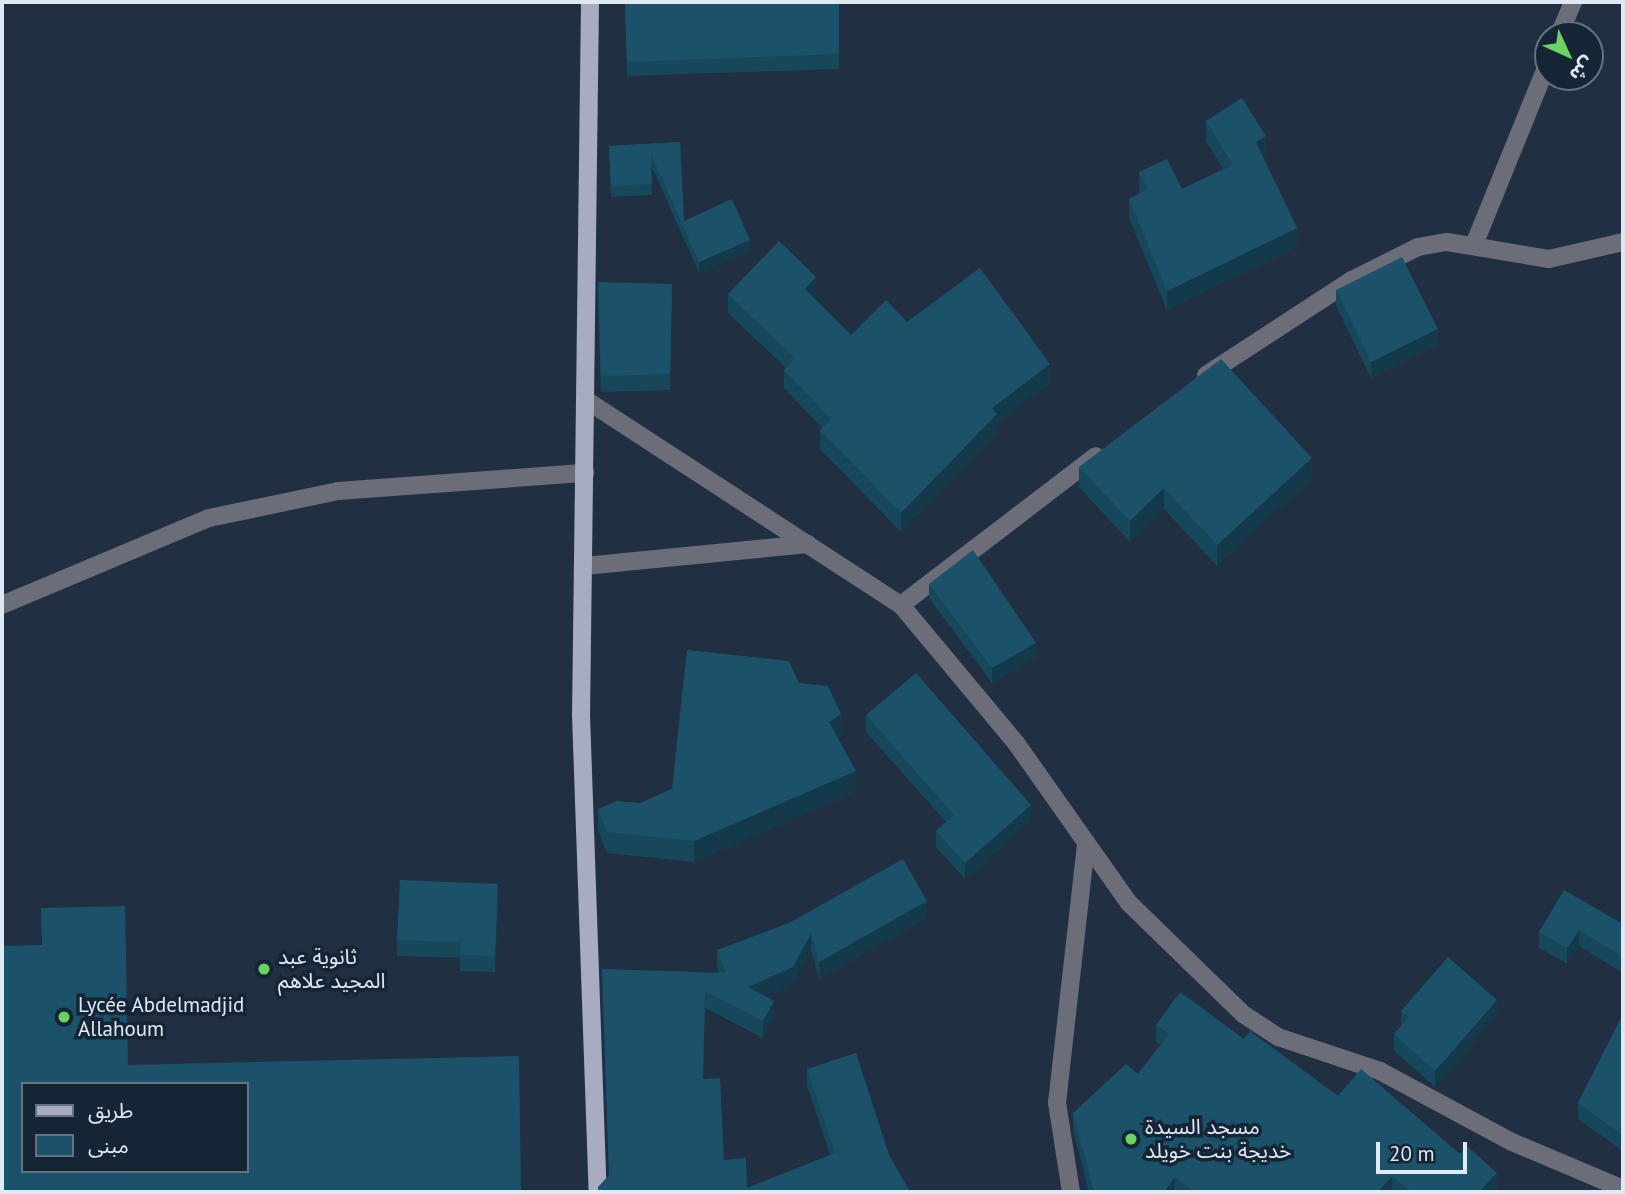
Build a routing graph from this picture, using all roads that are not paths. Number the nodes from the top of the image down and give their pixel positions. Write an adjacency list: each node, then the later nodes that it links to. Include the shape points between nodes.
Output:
1 (590, 2): 8 (main road)
2 (1573, 2): 3 (street)
3 (1565, 21)
4 (1537, 91): 6 (street)
5 (1623, 242): 6 (street, via 1549,258)
6 (1474, 245): 7 (street, via 1447,242 1407,253 1263,334)
7 (1190, 387)
8 (586, 400): 10 (main road); 11 (street)
9 (1116, 441): 13 (street)
10 (585, 473): 12 (main road); 14 (street, via 338,491 209,518)
11 (808, 544): 12 (street); 13 (street)
12 (584, 566): 17 (main road, via 581,715)
13 (901, 605): 15 (street, via 957,667)
14 (2, 606)
15 (1086, 843): 16 (street, via 1129,903 1243,1014 1278,1037 1380,1071 1513,1142); 18 (street, via 1057,1102)
16 (1623, 1189)
17 (598, 1192)
18 (1071, 1192)

